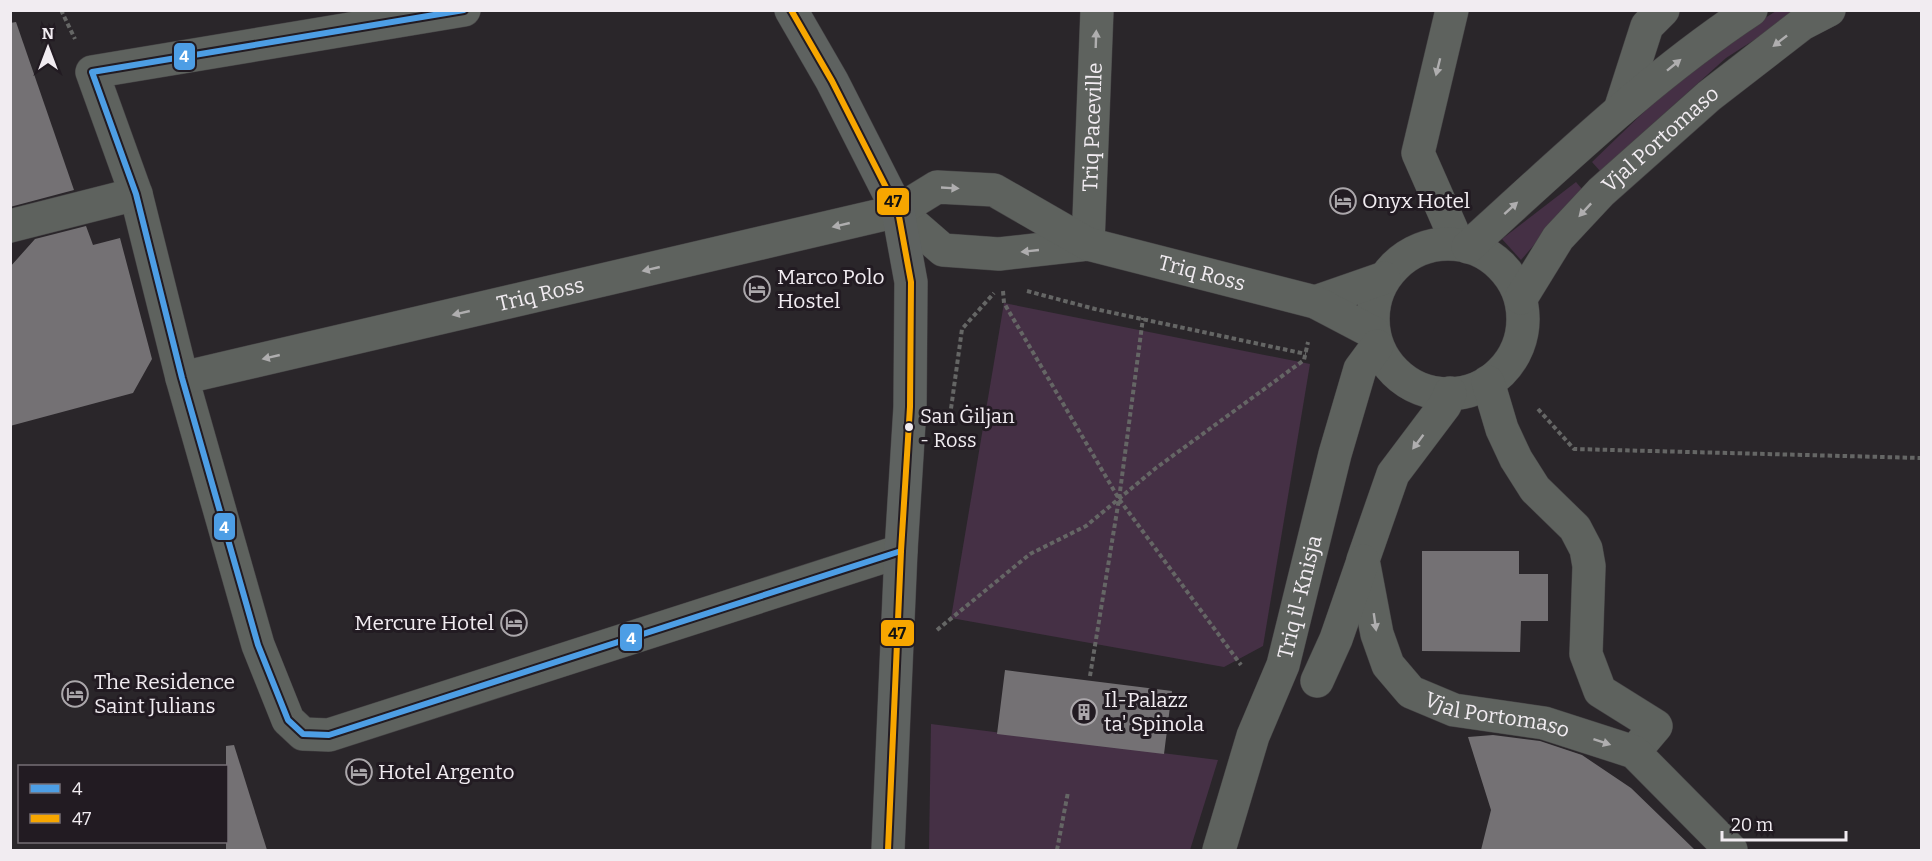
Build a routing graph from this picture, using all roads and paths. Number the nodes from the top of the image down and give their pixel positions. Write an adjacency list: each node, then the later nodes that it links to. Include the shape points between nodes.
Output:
1 (464, 10): 9 (street, via 92,72)
2 (790, 10): 10 (main road, via 832,81)
3 (1096, 10): 12 (street, Triq Paceville, one-way to 3)
4 (1452, 10): 13 (street, one-way to 13, via 1418,153)
5 (1663, 10): 8 (street, via 1647,26)
6 (1751, 10): 8 (street, one-way to 6, via 1698,46)
7 (1829, 10): 16 (street, Vjal Portomaso, one-way to 16, via 1802,24 1709,96 1601,192 1558,238)
8 (1620, 110): 13 (street, one-way to 8)
9 (136, 194): 11 (street); 21 (street)
10 (898, 211): 12 (street, Triq Ross, one-way to 12, via 937,187 994,190); 14 (street, Triq Ross, via 943,250); 21 (street, Triq Ross, one-way to 21); 27 (main road, via 911,282 910,407)
11 (10, 226)
12 (1088, 244): 14 (street, Triq Ross, one-way to 14); 17 (street, Triq Ross)
13 (1463, 245): 15 (street, via 1436,244 1416,251 1398,262); 16 (street, via 1491,257 1509,275)
14 (1000, 269): 18 (path, via 1095,309); 26 (path, via 1004,303)
15 (1384, 278): 17 (street); 19 (street, via 1372,314)
16 (1521, 298): 22 (street, via 1522,336 1503,370)
17 (1315, 302): 19 (street, Triq Ross); 20 (path)
18 (1143, 318): 20 (path); 26 (path)
19 (1376, 340): 23 (street, via 1396,374 1431,392); 32 (street, Triq il-Knisja, via 1359,369 1283,665)
20 (1306, 354): 26 (path, via 1304,360 1207,429)
21 (183, 378): 27 (street, via 258,645 288,720 303,734 329,735)
22 (1488, 382): 23 (street, via 1470,391); 33 (street, via 1516,459 1535,489 1575,528 1586,549 1586,654 1600,691 1656,726)
23 (1450, 393): 28 (street, Vjal Portomaso, one-way to 28, via 1393,474)
24 (1574, 449): 25 (path)
25 (1921, 458)
26 (1119, 499): 29 (path, via 1086,526 1030,554); 30 (path); 32 (path)
27 (901, 551): 35 (main road)
28 (1364, 560): 31 (street); 33 (street, Vjal Portomaso, one-way to 33, via 1377,634 1388,665 1411,692 1454,710 1544,723)
29 (929, 638)
30 (1090, 676)
31 (1317, 681)
32 (1267, 700): 37 (street, Triq il-Knisja)
33 (1634, 752): 38 (street, Vjal Portomaso)
34 (1068, 792): 36 (path)
35 (888, 850)
36 (1057, 850)
37 (1219, 850)
38 (1731, 850)

